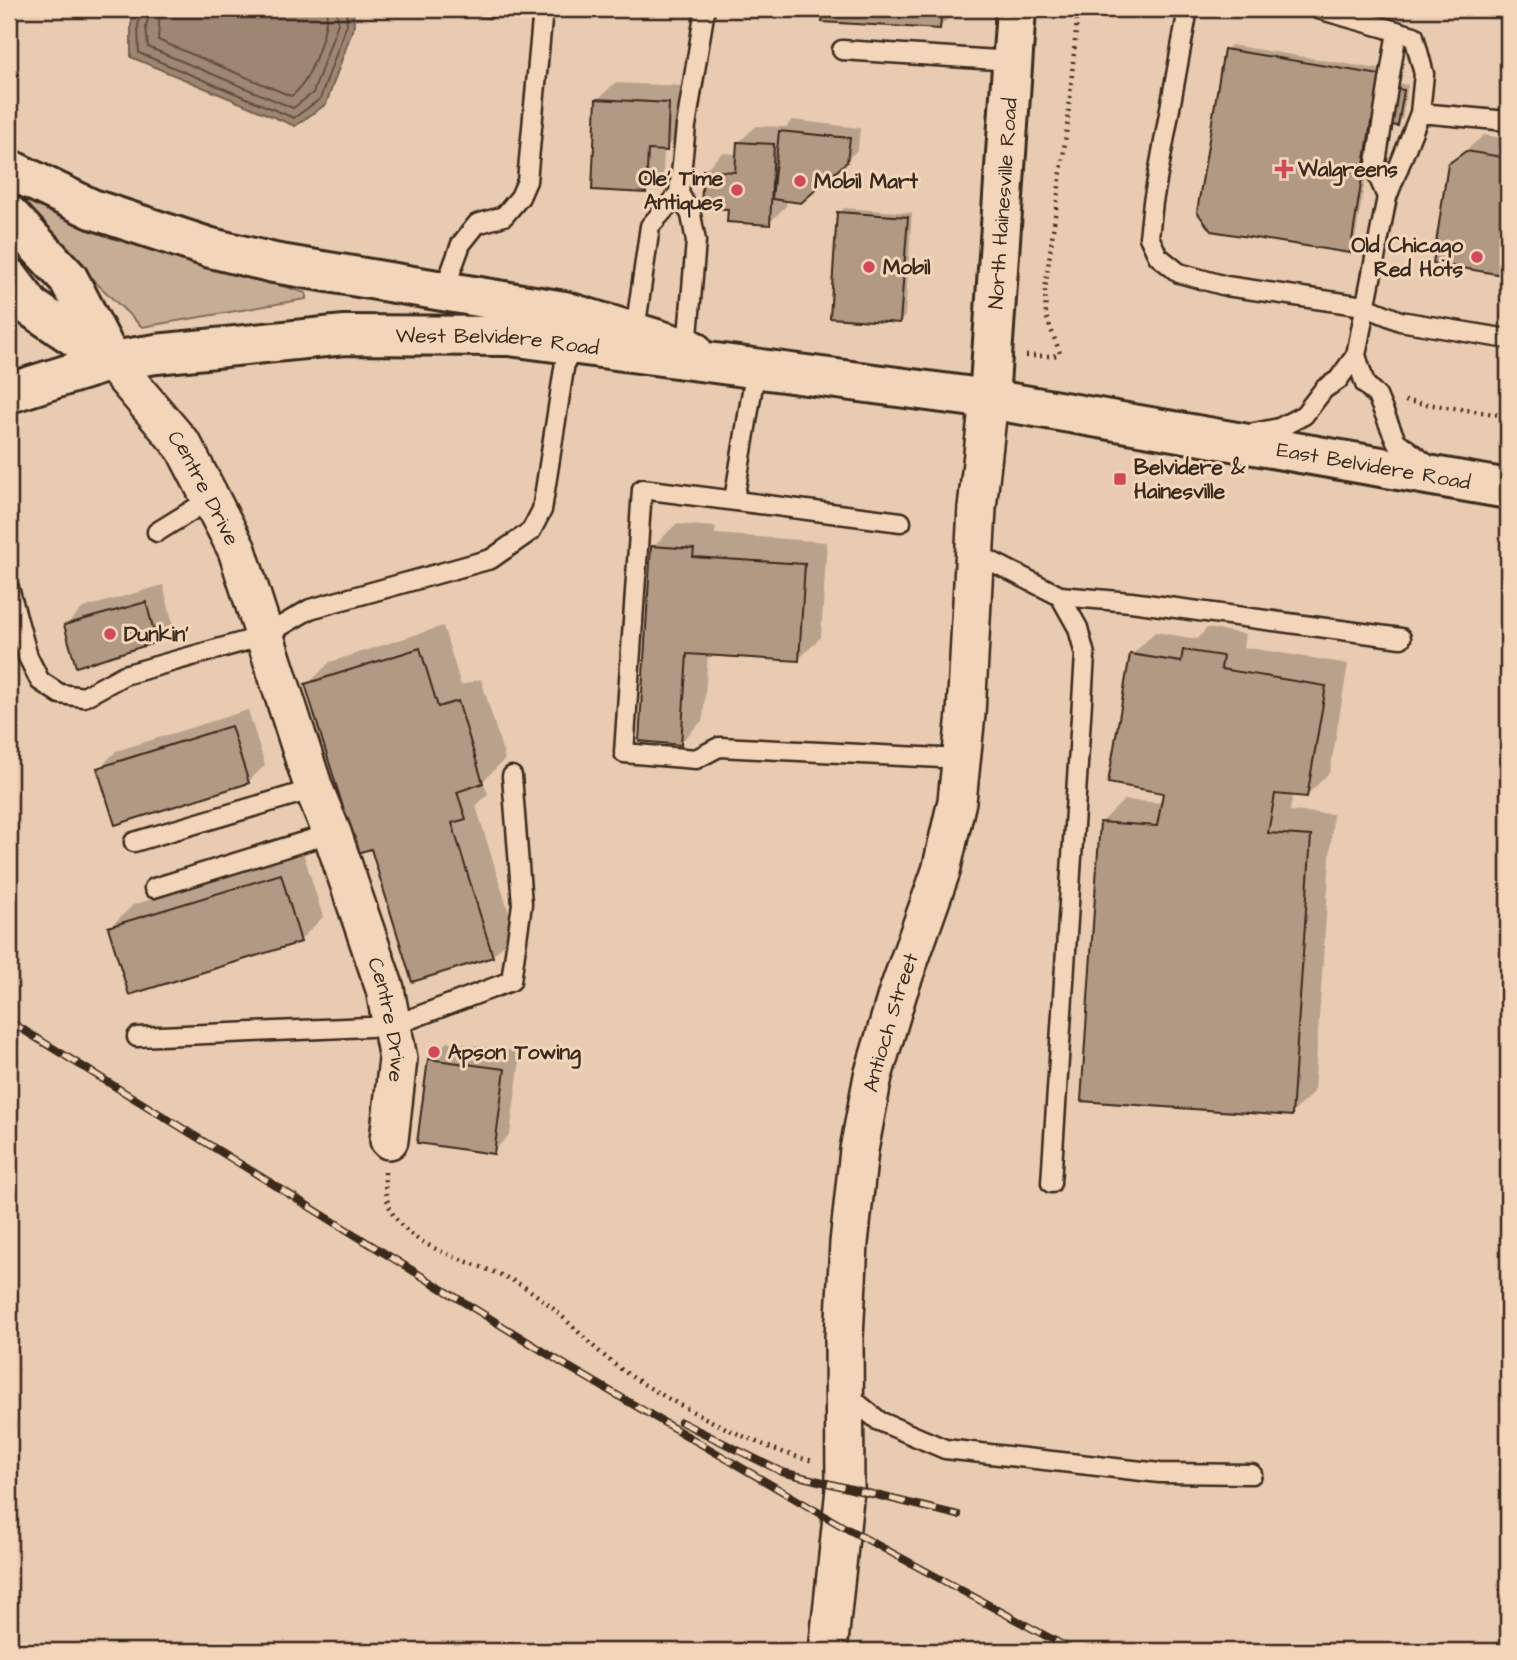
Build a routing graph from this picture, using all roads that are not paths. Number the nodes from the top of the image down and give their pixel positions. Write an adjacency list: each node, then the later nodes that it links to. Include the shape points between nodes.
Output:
1 (543, 9): 16 (lane, via 527,181 504,216 477,224 461,244)
2 (705, 9): 12 (lane)
3 (1016, 9): 8 (main road, North Hainesville Road)
4 (1188, 9): 17 (lane, via 1153,202 1149,237 1158,256 1179,273 1226,286)
5 (1318, 9): 6 (lane)
6 (1397, 31): 9 (lane, via 1414,36 1424,74); 13 (lane, via 1375,169)
7 (842, 50): 8 (lane)
8 (1013, 61): 26 (main road, North Hainesville Road)
9 (1420, 113): 10 (lane); 13 (lane)
10 (1508, 121)
11 (9, 169): 16 (main road, via 92,209 180,240 274,263)
12 (679, 193): 18 (lane, via 650,226); 21 (lane, via 691,215 696,241)
13 (1387, 197): 17 (lane)
14 (9, 215): 23 (main road, via 68,278)
15 (9, 278): 23 (main road, via 31,307)
16 (443, 293): 18 (main road, via 564,311)
17 (1364, 306): 19 (lane, via 1400,321); 22 (lane)
18 (635, 331): 21 (main road)
19 (1508, 338)
20 (568, 343): 23 (main road, West Belvidere Road, via 509,336 345,335); 24 (main road, West Belvidere Road); 36 (lane, via 541,510 531,531 491,559 310,609)
21 (687, 348): 24 (main road)
22 (1356, 355): 27 (lane, via 1304,415 1279,428 1229,436); 28 (lane, via 1365,384 1377,396 1396,441 1426,465)
23 (111, 361): 25 (main road, West Belvidere Road); 29 (street, Centre Drive, via 184,447)
24 (771, 369): 26 (main road, West Belvidere Road); 30 (lane)
25 (9, 393)
26 (989, 399): 27 (main road, East Belvidere Road); 33 (street, Antioch Street)
27 (1186, 433): 28 (main road, East Belvidere Road)
28 (1491, 486)
29 (212, 498): 32 (lane); 36 (street, Centre Drive, via 237,550)
30 (734, 500): 31 (lane); 38 (lane, via 642,489 624,753 696,759 719,747)
31 (901, 522)
32 (157, 532)
33 (975, 553): 35 (lane); 38 (street, Antioch Street)
34 (9, 588): 36 (lane, via 28,657 40,681 61,694 84,696 124,675)
35 (1060, 597): 37 (lane, via 1131,602); 47 (lane, via 1078,628 1085,655)
36 (264, 636): 40 (street, Centre Drive)
37 (1401, 638)
38 (962, 759): 48 (street, Antioch Street, via 941,871 873,1076 859,1150 849,1243)
39 (512, 776): 44 (lane, via 522,904 511,981)
40 (314, 789): 41 (street, Centre Drive); 42 (lane)
41 (332, 833): 43 (lane); 44 (street, Centre Drive, via 385,989)
42 (134, 842)
43 (154, 888)
44 (392, 1026): 45 (lane); 46 (street, Centre Drive, via 398,1059)
45 (137, 1037)
46 (389, 1140)
47 (1051, 1183)
48 (845, 1392): 49 (lane, via 879,1421 945,1449 1160,1473); 50 (street, Antioch Street, via 846,1461)
49 (1252, 1474)
50 (828, 1651)

